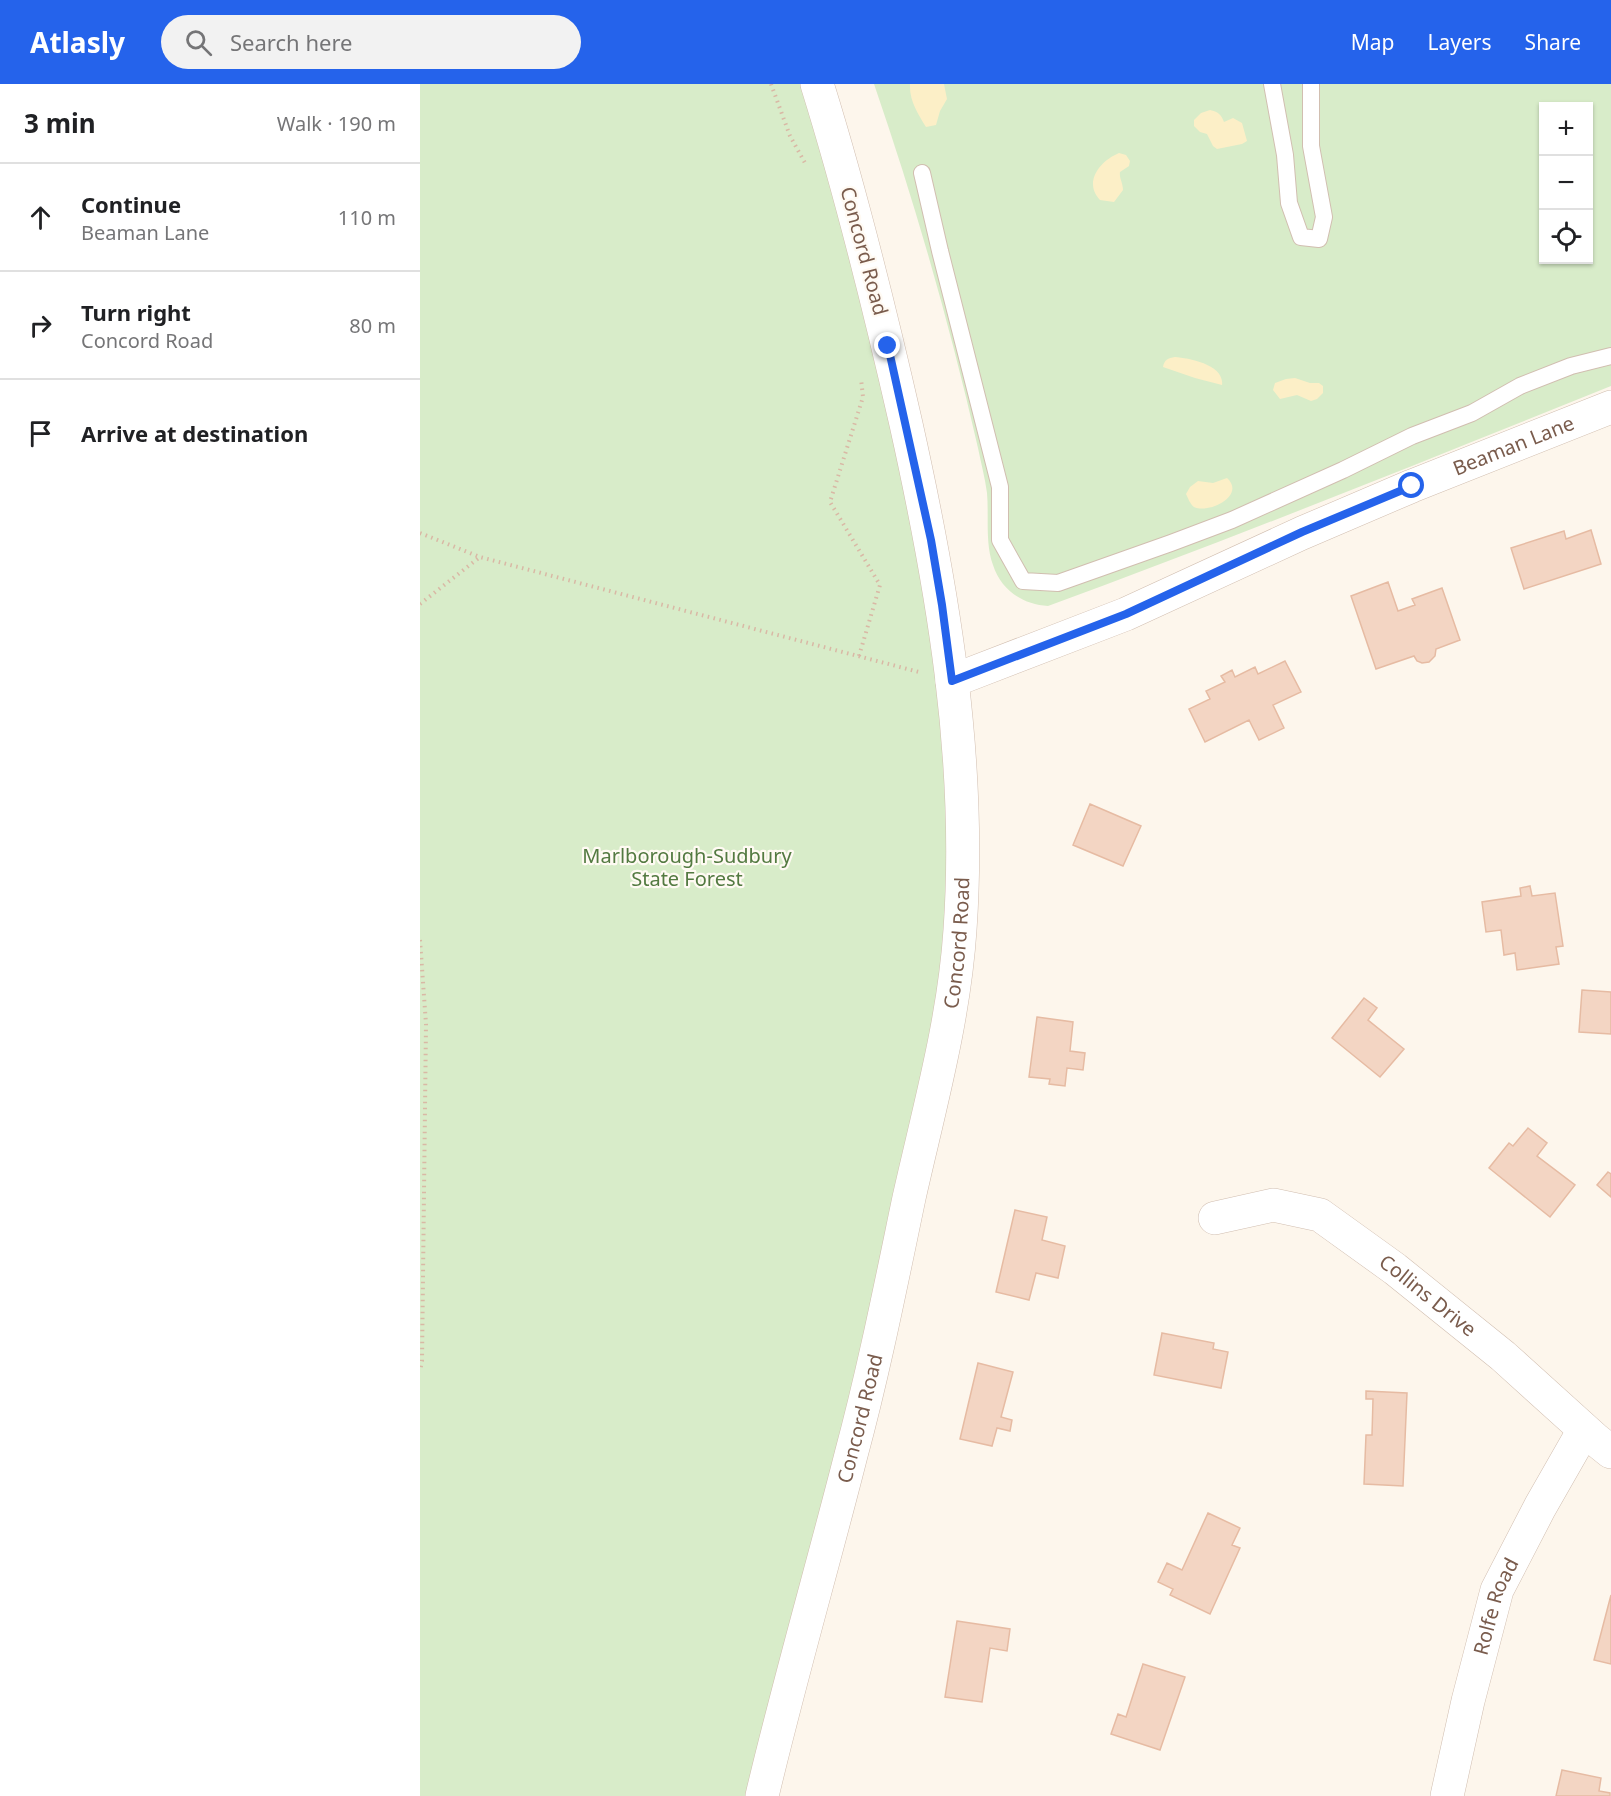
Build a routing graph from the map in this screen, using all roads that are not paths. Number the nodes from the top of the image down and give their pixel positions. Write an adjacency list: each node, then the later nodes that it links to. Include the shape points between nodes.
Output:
1 (817, 84): 7 (street, Concord Road, via 888,346 931,540)
2 (1272, 84): 3 (lane, via 1289,203 1301,237 1318,239 1324,217 1311,146)
3 (1311, 84)
4 (922, 173): 5 (lane, via 1000,487 1000,540 1023,581 1058,583 1232,520 1412,436 1472,413 1520,386 1571,366)
5 (1611, 356)
6 (1611, 407): 7 (street, Beaman Lane, via 1302,532 1126,614)
7 (952, 681): 11 (street, Concord Road, via 964,870 951,1002 868,1391)
8 (1215, 1218): 9 (street, Collins Drive, via 1273,1205 1320,1215 1503,1356)
9 (1584, 1430): 10 (street, Collins Drive); 12 (street, Rolfe Road, via 1497,1590)
10 (1611, 1452)
11 (762, 1796)
12 (1447, 1796)

